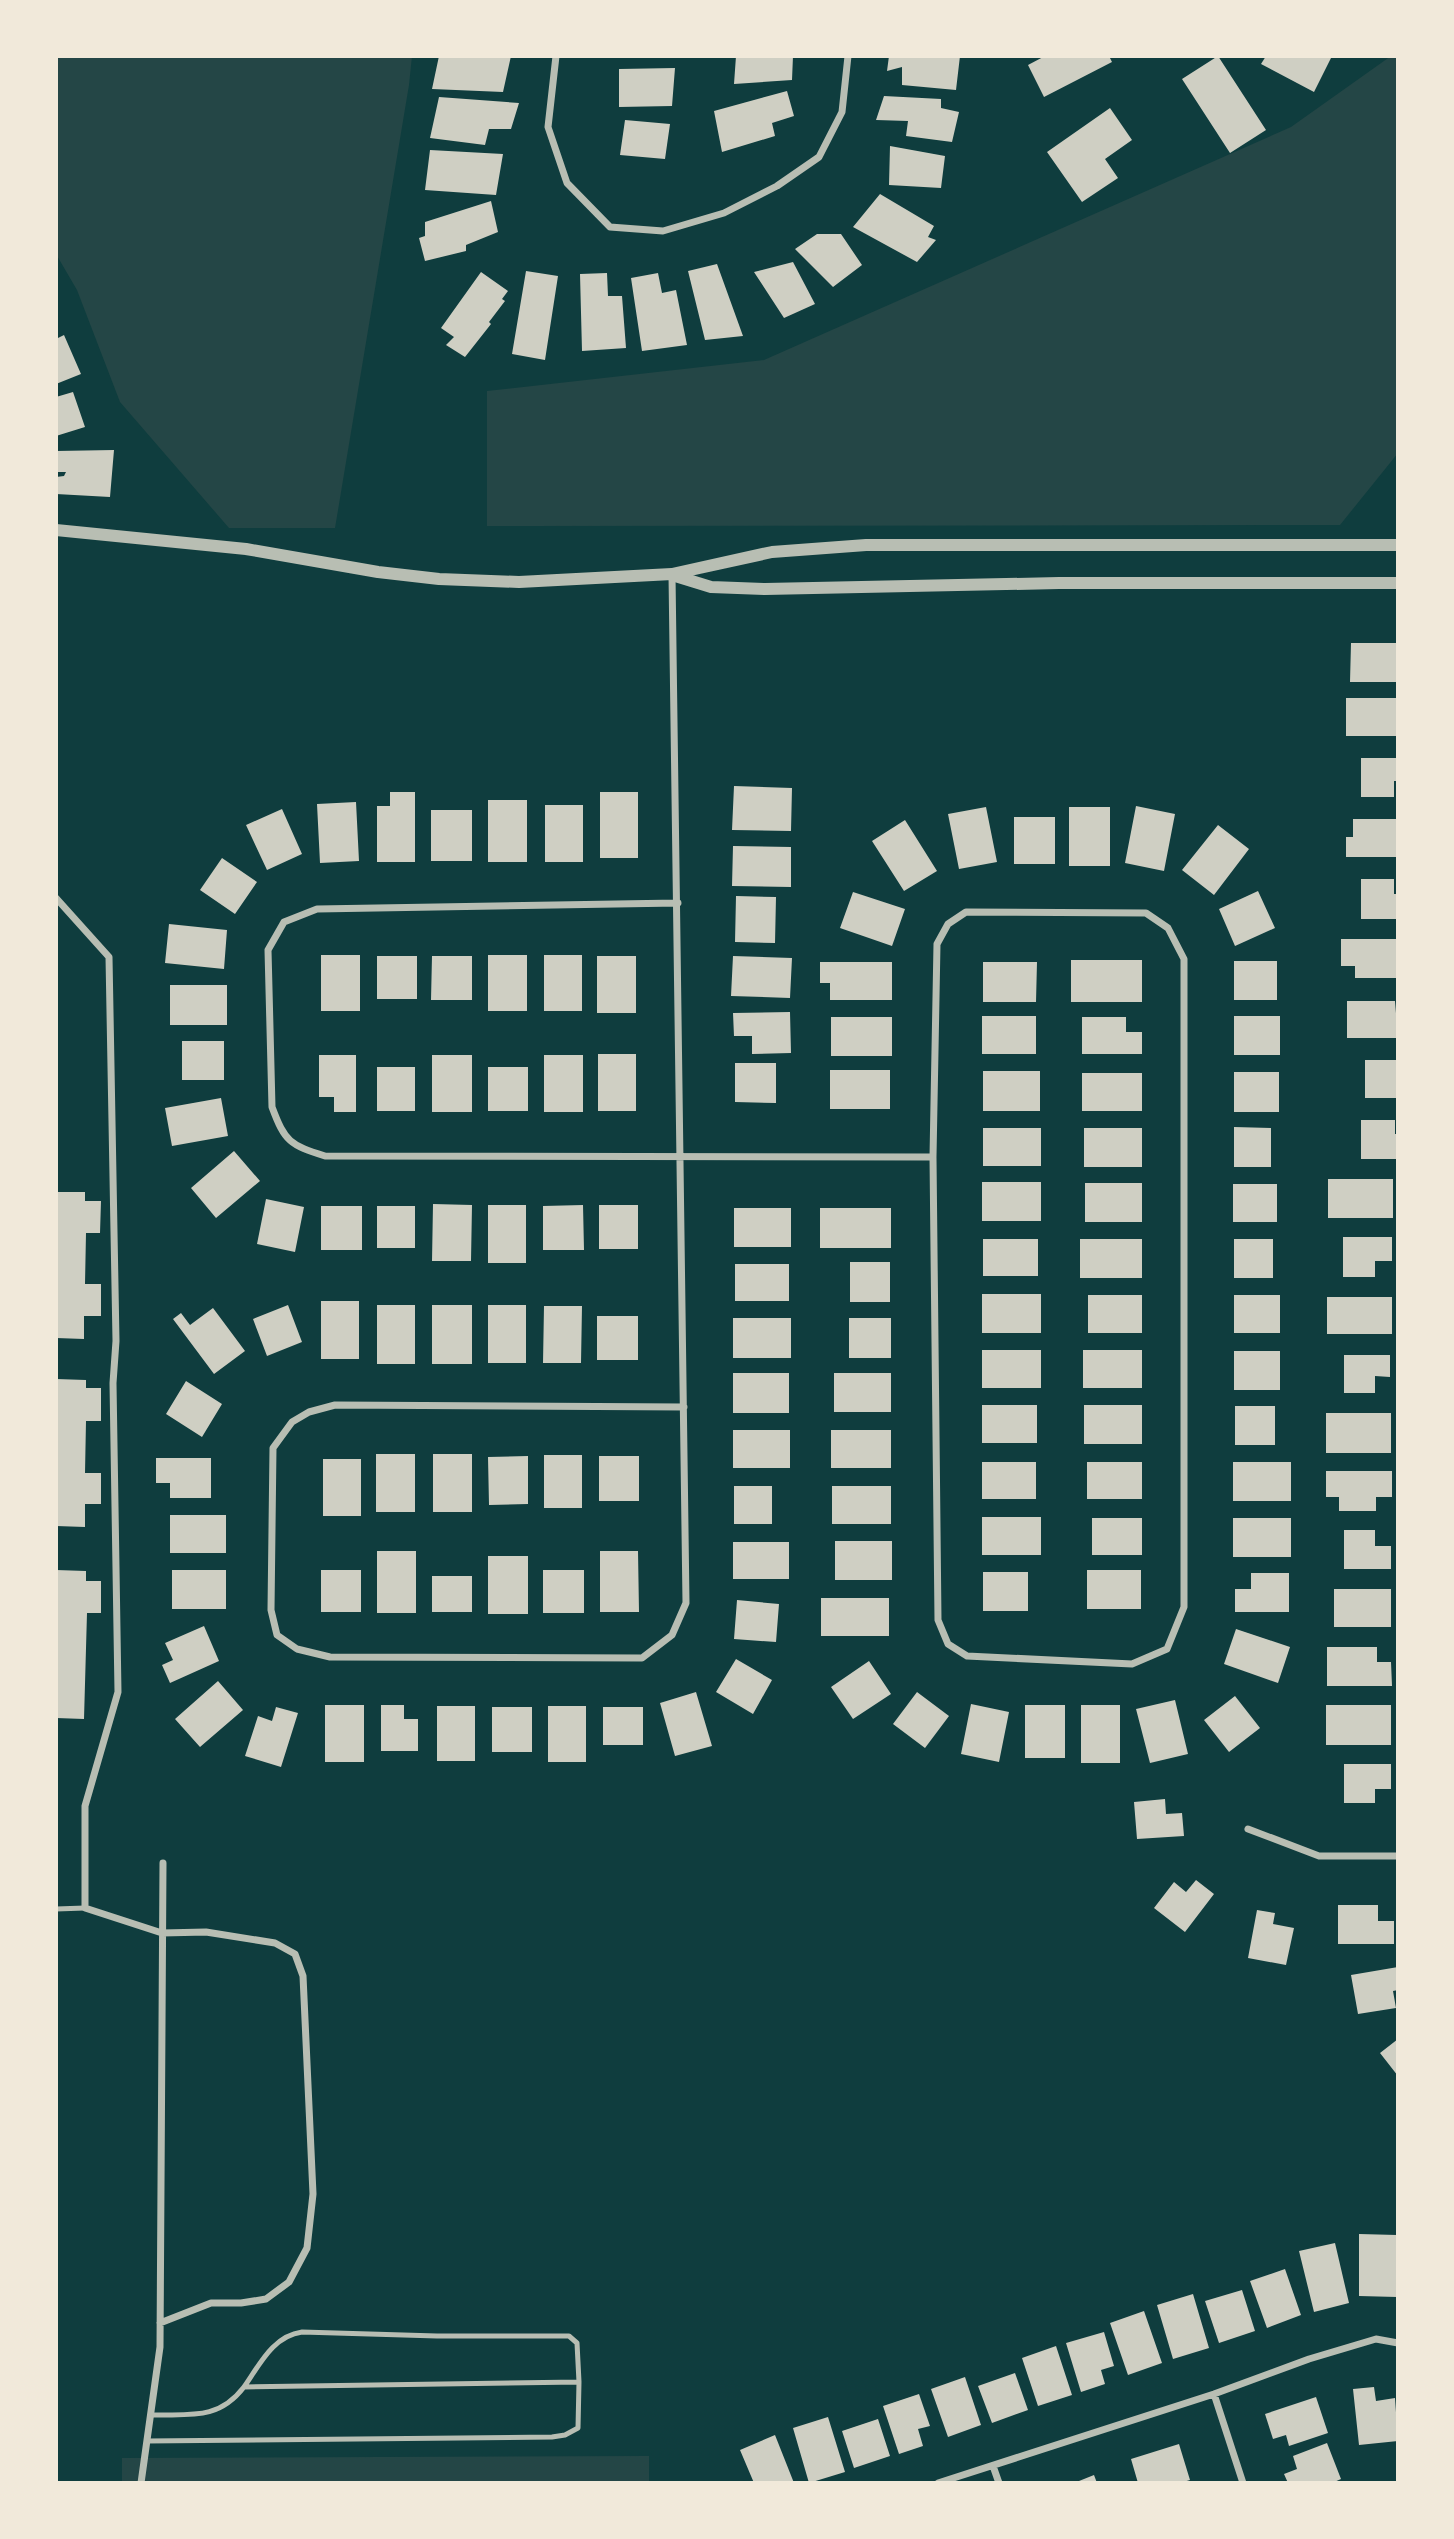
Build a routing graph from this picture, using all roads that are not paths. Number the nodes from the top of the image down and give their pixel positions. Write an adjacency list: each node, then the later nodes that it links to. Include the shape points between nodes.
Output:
1 (556, 56): 2 (street, via 548,127 567,183 610,227 663,231 724,213 777,186 818,157 842,112)
2 (848, 56)
3 (56, 530): 5 (street, via 246,550 439,579 519,582)
4 (1398, 545): 5 (street, via 866,545 772,552)
5 (672, 575): 6 (street, via 711,587 765,589); 8 (street)
6 (1398, 583)
7 (56, 898): 15 (street, via 110,957 118,1692 85,1806)
8 (678, 903): 9 (street); 9 (street, via 317,909 284,922 268,950 272,1107 281,1131 296,1147 325,1156)
9 (681, 1157): 10 (street); 11 (street)
10 (933, 1157): 10 (street, via 937,944 948,924 966,912 1146,914 1168,928 1184,959 1184,1607 1167,1649 1132,1664 967,1656 948,1644 938,1620)
11 (684, 1407): 11 (street, via 686,1603 672,1635 642,1658 330,1657 297,1649 278,1635 271,1610 273,1448 292,1422 309,1412 335,1405)
12 (1248, 1829): 13 (street, via 1319,1856)
13 (1398, 1856)
14 (163, 1863): 17 (street)
15 (85, 1908): 16 (lane); 17 (street)
16 (56, 1909)
17 (162, 1933): 18 (street); 18 (street, via 206,1932 275,1943 295,1954 303,1976 313,2194 307,2248 289,2282 266,2298 211,2303)
18 (160, 2323): 23 (street)
19 (1398, 2343): 22 (street, via 1376,2339)
20 (579, 2382): 21 (lane); 21 (lane, via 577,2343 569,2336 302,2332 287,2334 273,2346); 24 (lane, via 578,2428 552,2437)
21 (244, 2387): 23 (lane, via 232,2403 208,2413)
22 (1214, 2394): 25 (street); 29 (street)
23 (150, 2415): 24 (street)
24 (147, 2441): 26 (street)
25 (993, 2466): 27 (street); 28 (street)
26 (141, 2483)
27 (938, 2483)
28 (999, 2483)
29 (1243, 2483)

